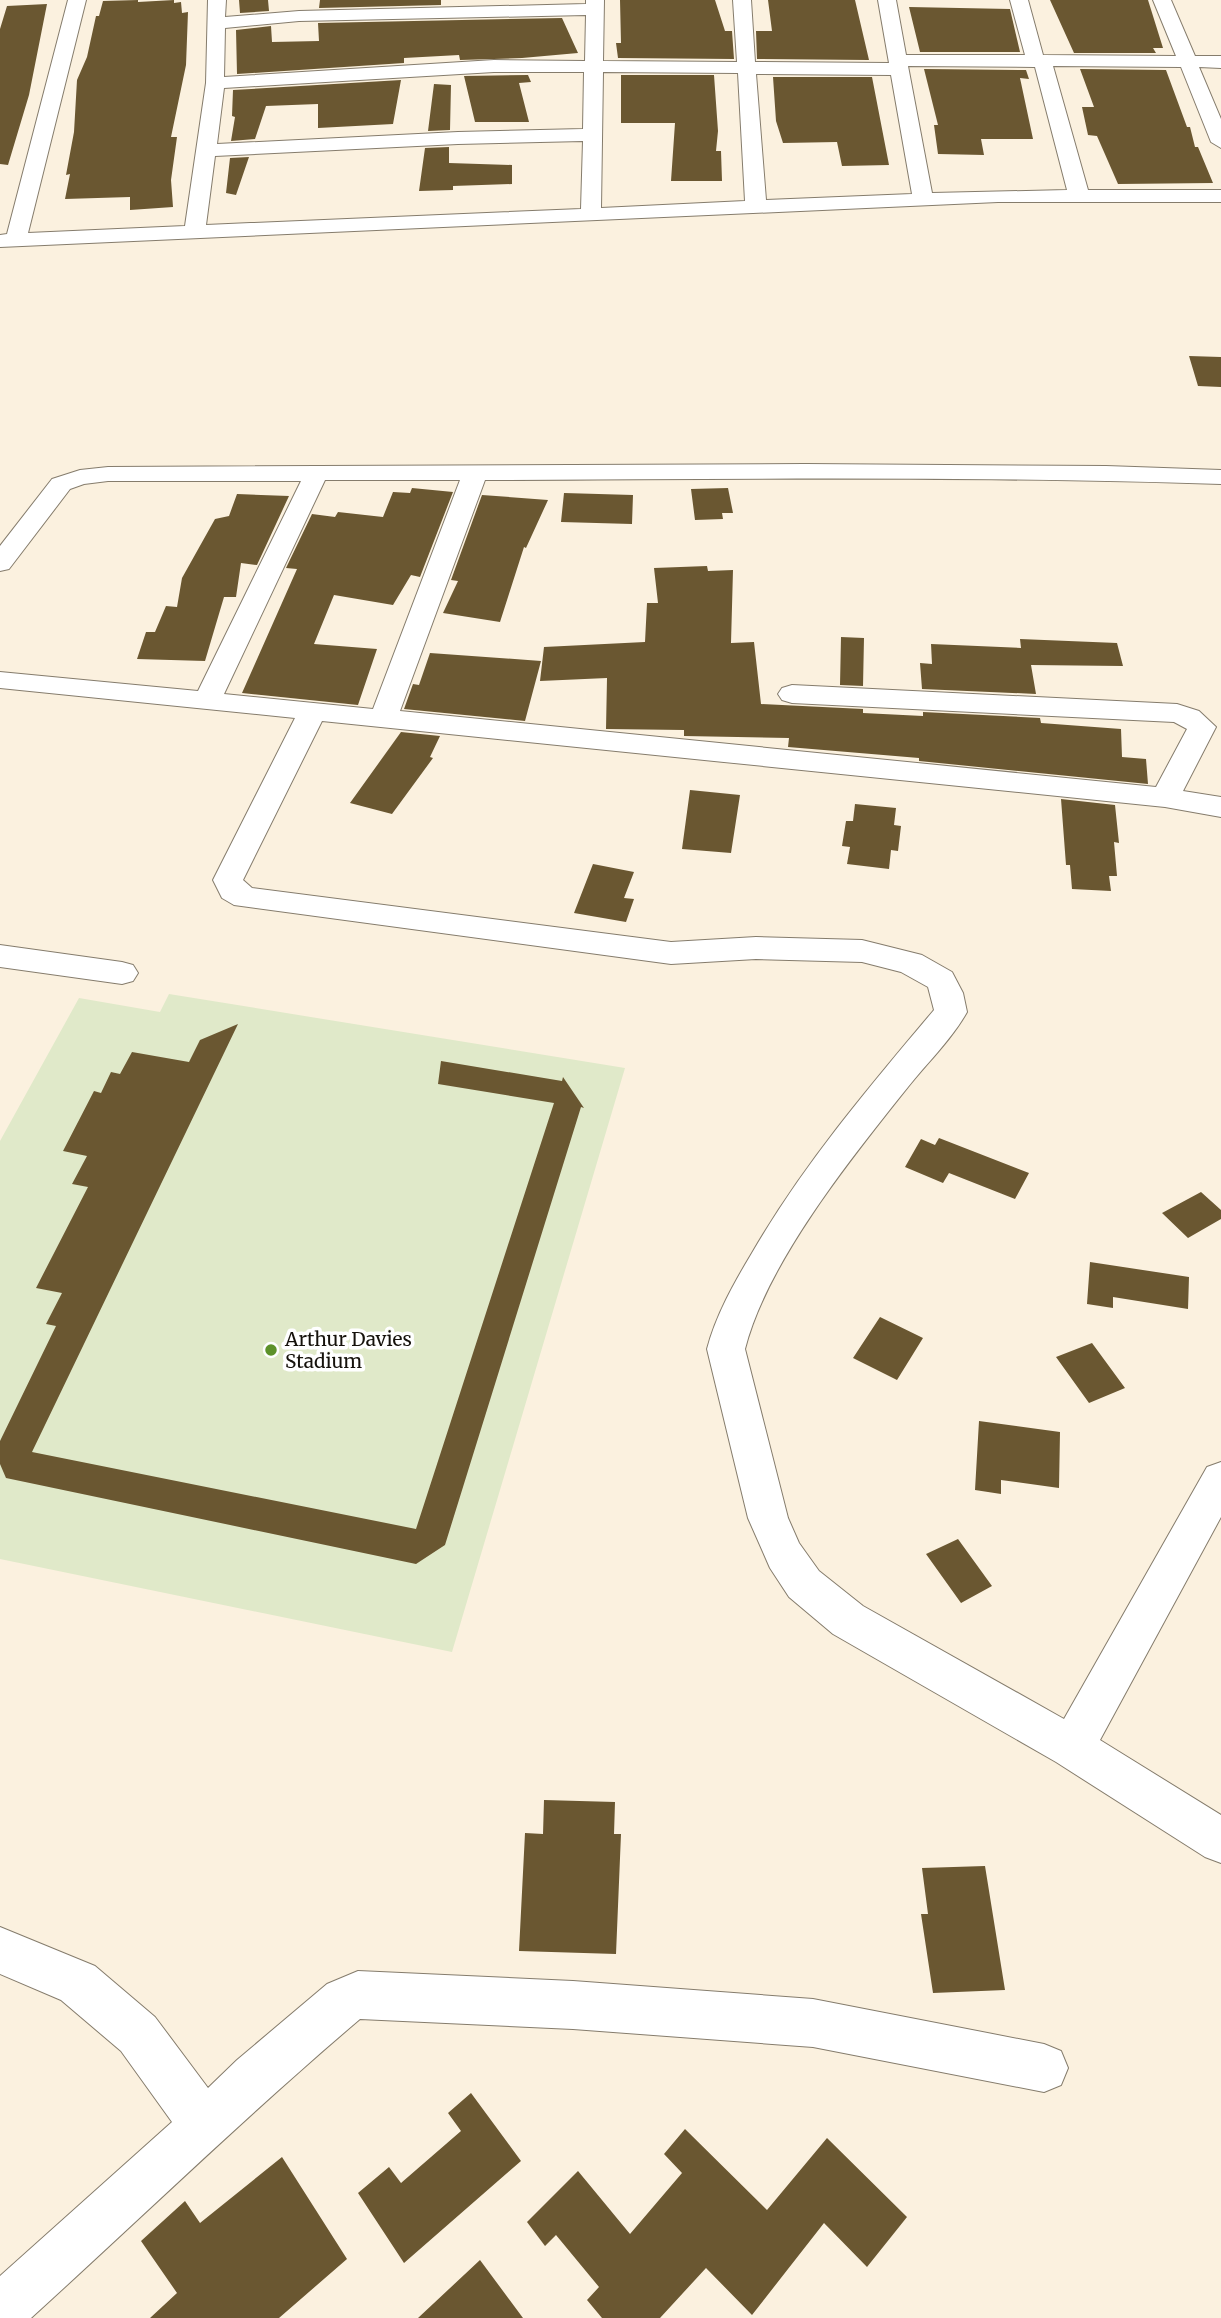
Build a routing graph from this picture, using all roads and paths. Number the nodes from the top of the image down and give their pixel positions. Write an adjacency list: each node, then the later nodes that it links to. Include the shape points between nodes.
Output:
1 (77, 0): 25 (street)
2 (217, 0): 8 (street)
3 (743, 0): 14 (street)
4 (887, 0): 12 (street)
5 (1019, 0): 10 (street)
6 (1162, 0): 9 (street)
7 (595, 5): 8 (street); 13 (street)
8 (218, 23): 15 (street)
9 (1190, 61): 10 (street); 11 (street); 17 (street)
10 (1040, 62): 12 (street); 19 (street)
11 (1221, 62)
12 (900, 64): 14 (street); 21 (street)
13 (596, 68): 14 (street); 15 (street, via 441,68); 16 (street)
14 (748, 68): 22 (street)
15 (215, 83): 18 (street)
16 (594, 135): 18 (street); 23 (street)
17 (1221, 142)
18 (204, 151): 24 (street)
19 (1079, 195): 20 (street); 21 (street)
20 (1221, 196)
21 (923, 199): 22 (street)
22 (756, 207): 23 (street)
23 (591, 213): 24 (street)
24 (195, 232): 25 (street)
25 (8, 241)
26 (317, 471): 27 (street); 29 (street, via 107,474 69,479); 32 (street)
27 (475, 473): 28 (street, via 819,471); 34 (street)
28 (1221, 477)
29 (0, 563)
30 (0, 680): 32 (street)
31 (792, 694): 35 (street, via 1177,713 1202,727)
32 (207, 701): 33 (street)
33 (313, 711): 34 (street); 40 (street, via 228,880 233,891 245,898 671,953 756,948 862,951 911,963 940,980 951,1012 863,1117 782,1231 732,1326 726,1349 768,1518 784,1556 804,1584 848,1620)
34 (383, 719): 35 (street)
35 (1165, 797): 36 (street)
36 (1221, 807)
37 (0, 956): 38 (street)
38 (122, 974)
39 (1221, 1479): 40 (street)
40 (1072, 1747): 41 (street)
41 (1221, 1841)
42 (0, 1951): 44 (street, via 78,1983 138,2034)
43 (1044, 2068): 44 (street, via 813,2023 358,1995 344,2001 254,2077)
44 (205, 2126): 45 (street)
45 (0, 2311)

